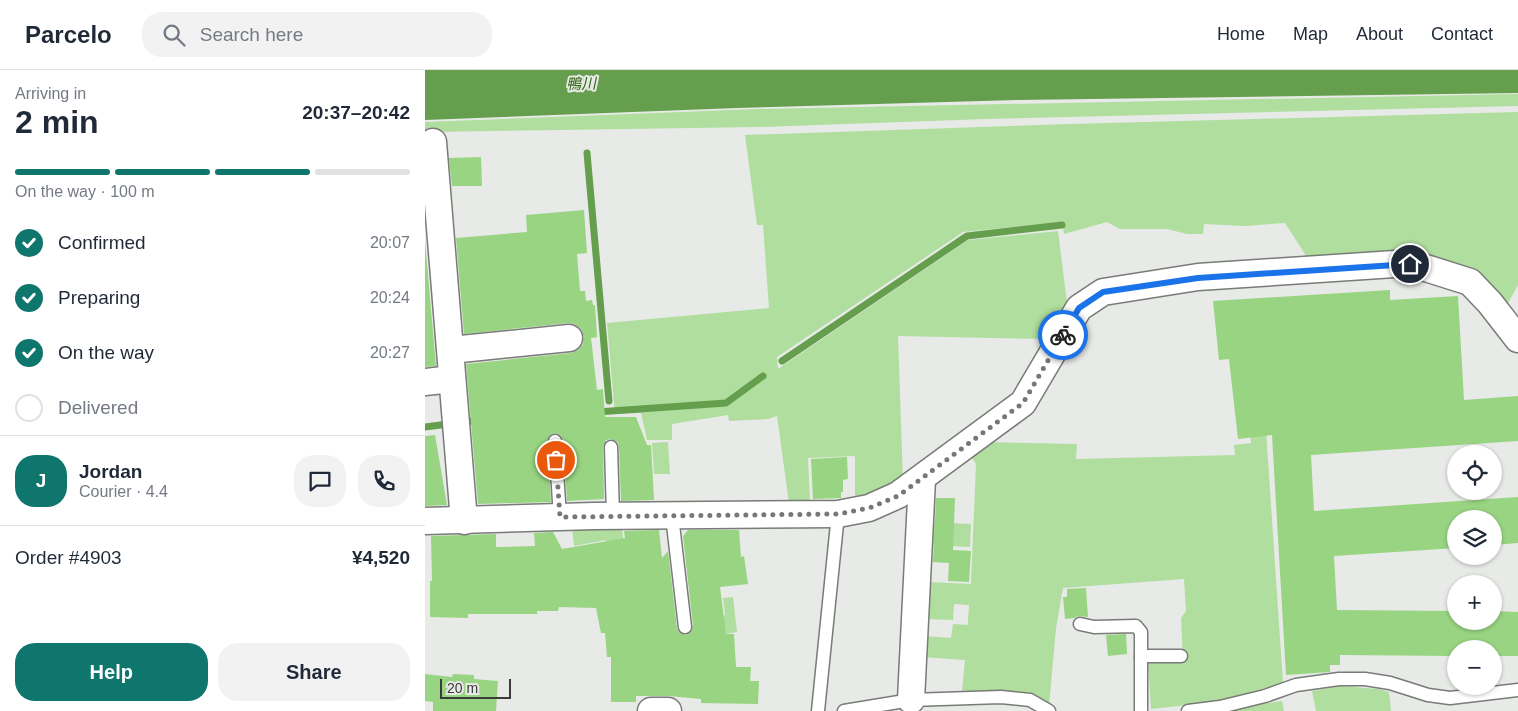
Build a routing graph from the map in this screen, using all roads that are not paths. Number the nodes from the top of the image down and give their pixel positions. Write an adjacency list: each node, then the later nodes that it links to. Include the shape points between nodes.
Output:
1 (433, 142): 2 (street)
2 (433, 235): 5 (street)
3 (569, 338): 5 (street)
4 (1518, 339): 10 (street, via 1470,282 1410,264 1198,278 1103,292 1079,308 1023,403)
5 (451, 350): 6 (street)
6 (452, 379): 7 (street); 16 (street)
7 (425, 382)
8 (555, 441): 14 (lane)
9 (611, 447): 12 (lane)
10 (922, 479): 11 (street, via 898,496 869,508); 22 (street)
11 (838, 514): 13 (street); 26 (lane)
12 (613, 516): 13 (street); 14 (street)
13 (672, 516): 18 (lane)
14 (560, 517): 16 (street)
15 (425, 521): 16 (street)
16 (464, 521)
17 (1080, 624): 19 (lane, via 1136,626 1141,632)
18 (685, 627)
19 (1141, 656): 20 (lane); 29 (lane)
20 (1181, 656)
21 (1518, 690): 30 (lane, via 1450,698 1389,683 1339,679)
22 (911, 700): 23 (lane, via 1001,696); 27 (lane)
23 (1029, 706): 28 (lane)
24 (651, 711): 25 (street)
25 (668, 711)
26 (818, 711)
27 (844, 711)
28 (1049, 711)
29 (1141, 711)
30 (1188, 711)

